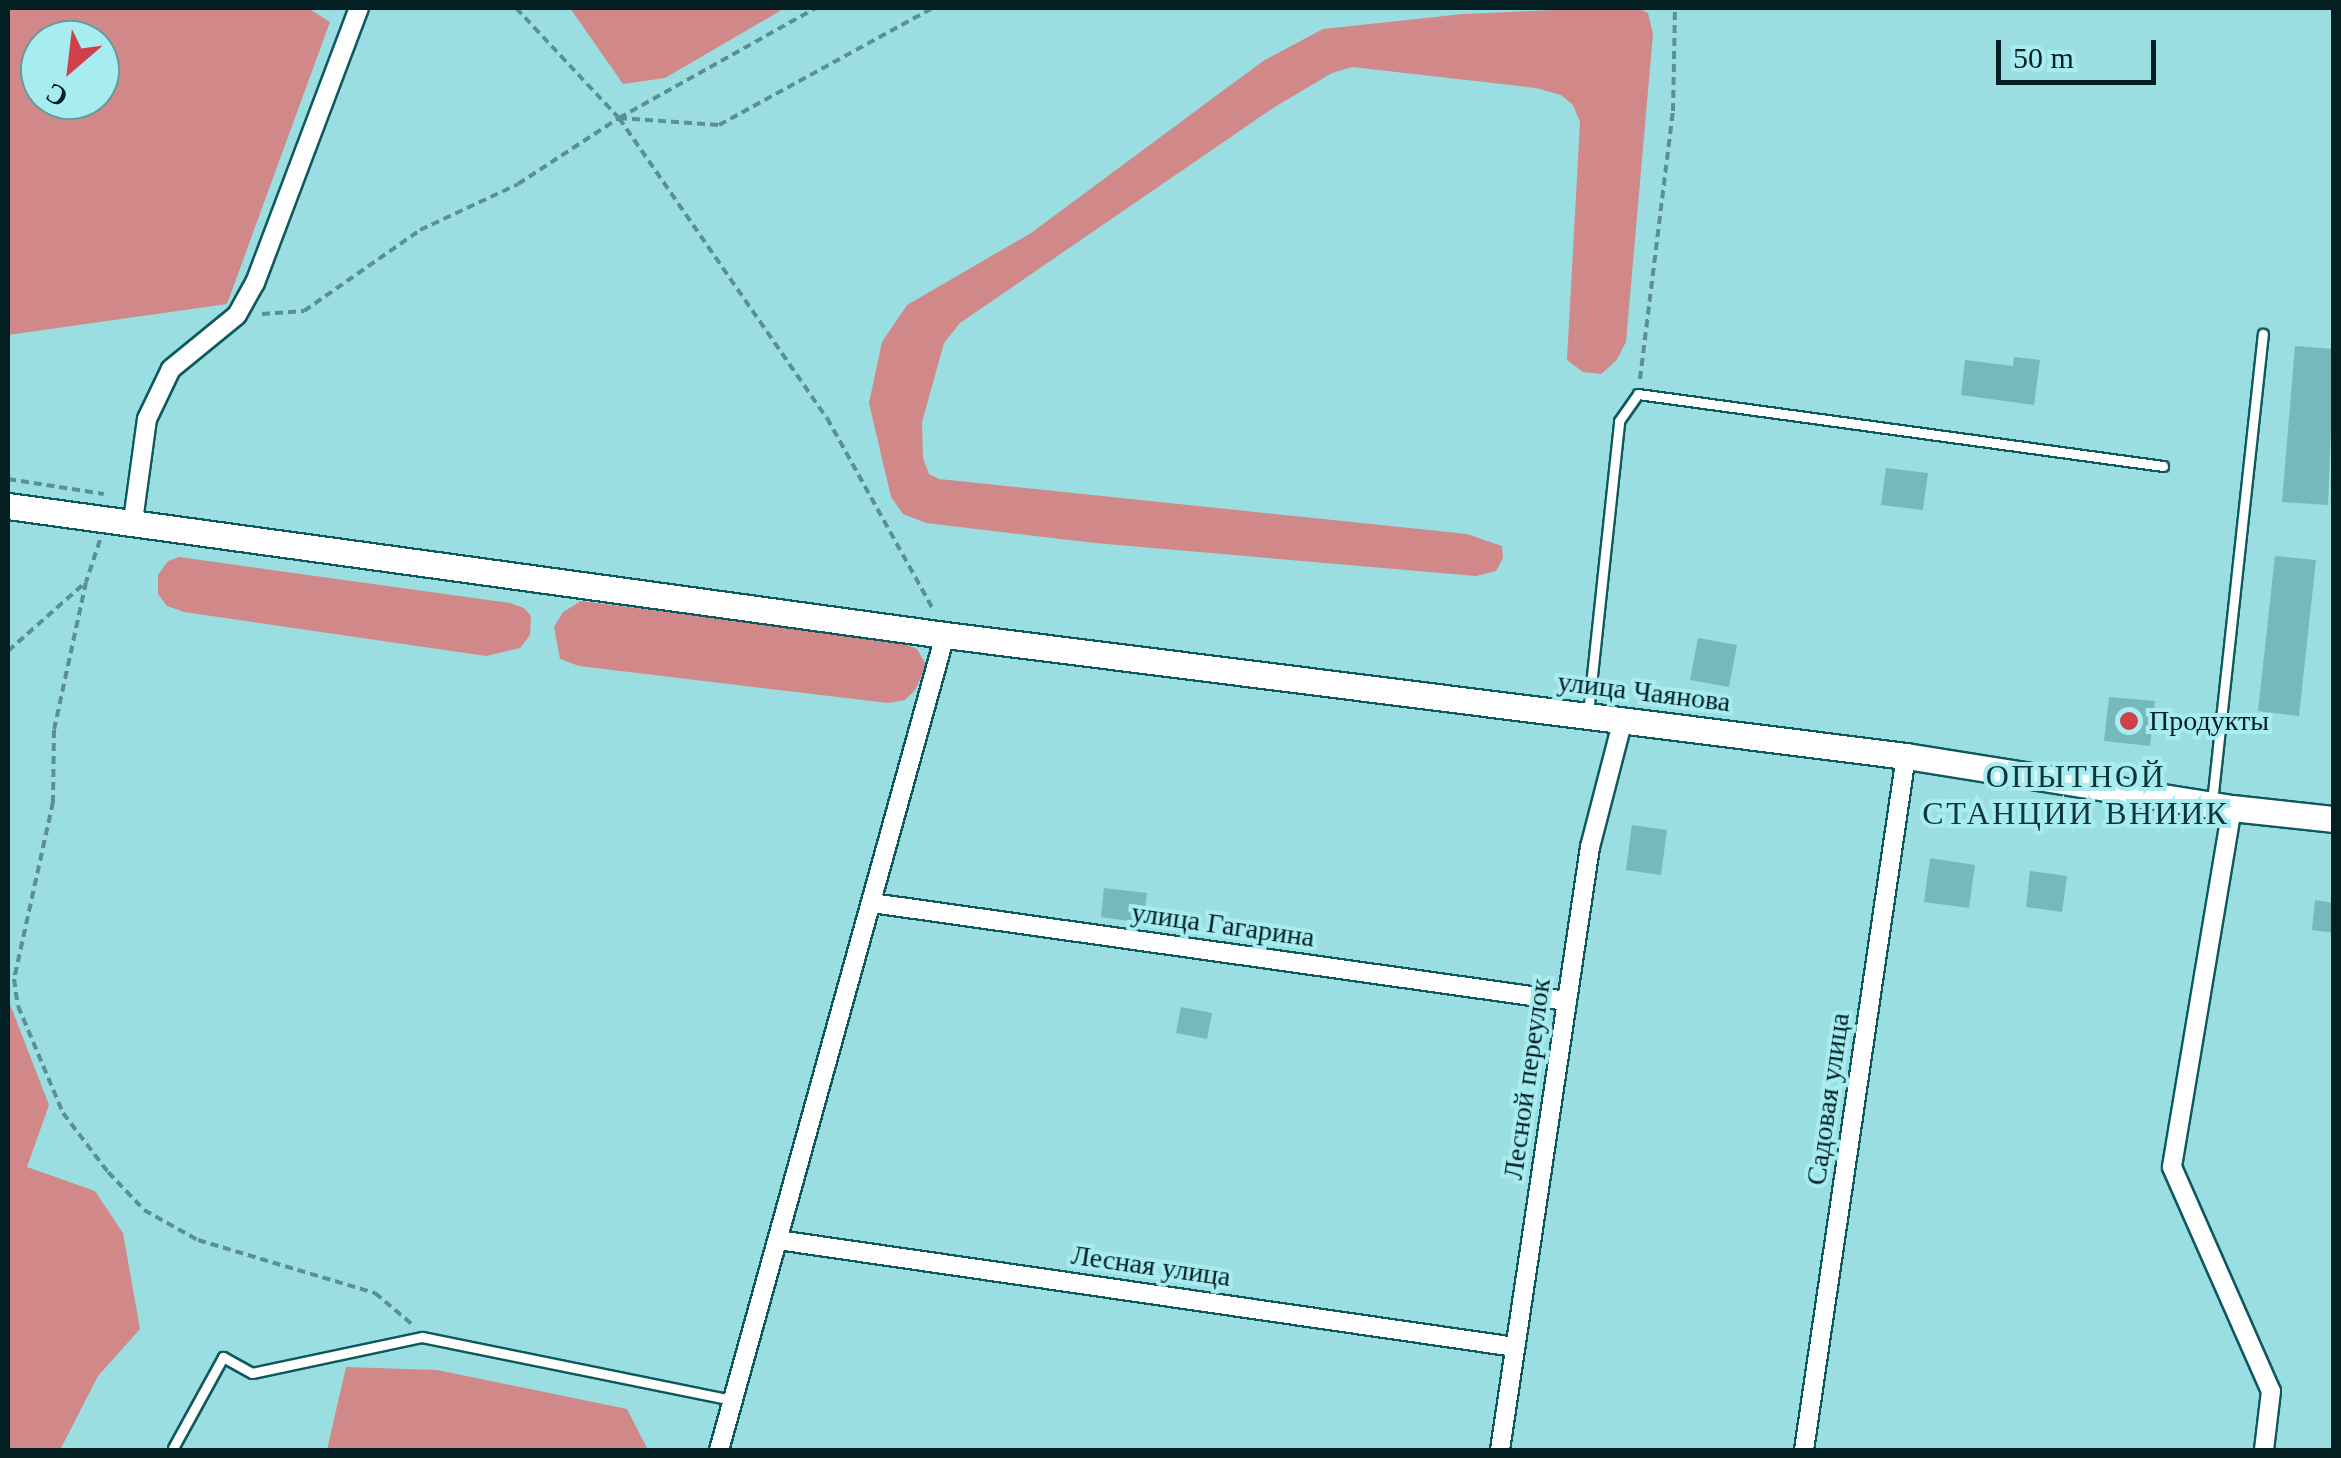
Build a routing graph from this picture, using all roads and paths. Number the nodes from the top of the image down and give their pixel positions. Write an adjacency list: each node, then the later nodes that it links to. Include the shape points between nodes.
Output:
1 (359, 8): 7 (street)
2 (516, 8): 6 (path)
3 (816, 8): 6 (path)
4 (933, 8): 6 (path, via 719,125)
5 (1675, 8): 9 (path, via 1673,111)
6 (619, 118): 7 (path, via 518,184 420,230 304,310); 14 (path, via 827,418 923,584)
7 (237, 316): 12 (street, via 171,369 148,419)
8 (2264, 334): 19 (lane)
9 (1638, 394): 10 (lane); 16 (lane, via 1619,421)
10 (2163, 466)
11 (8, 506): 12 (street, улица Чаянова)
12 (120, 520): 13 (path); 14 (street, улица Чаянова)
13 (86, 582): 15 (path); 24 (path, via 54,730 53,802 14,979 18,1006 64,1112 144,1210 198,1240 375,1293 403,1312)
14 (945, 635): 16 (street, улица Чаянова); 21 (street)
15 (8, 651)
16 (1588, 714): 17 (street, улица Чаянова)
17 (1623, 719): 18 (street, улица Чаянова); 22 (street, Лесной переулок, via 1590,848)
18 (1906, 756): 19 (street, улица Чаянова); 30 (street, Садовая улица)
19 (2222, 806): 20 (street, улица Чаянова); 31 (street, via 2172,1167 2271,1391)
20 (2334, 819)
21 (872, 903): 22 (street, улица Гагарина); 23 (street)
22 (1567, 1001): 25 (street, Лесной переулок)
23 (778, 1240): 25 (street, Лесная улица); 26 (street)
24 (422, 1337): 26 (lane); 27 (lane, via 252,1373 223,1357)
25 (1515, 1347): 29 (street, Лесной переулок)
26 (734, 1400): 28 (street)
27 (173, 1448)
28 (720, 1450)
29 (1500, 1450)
30 (1804, 1450)
31 (2264, 1450)

